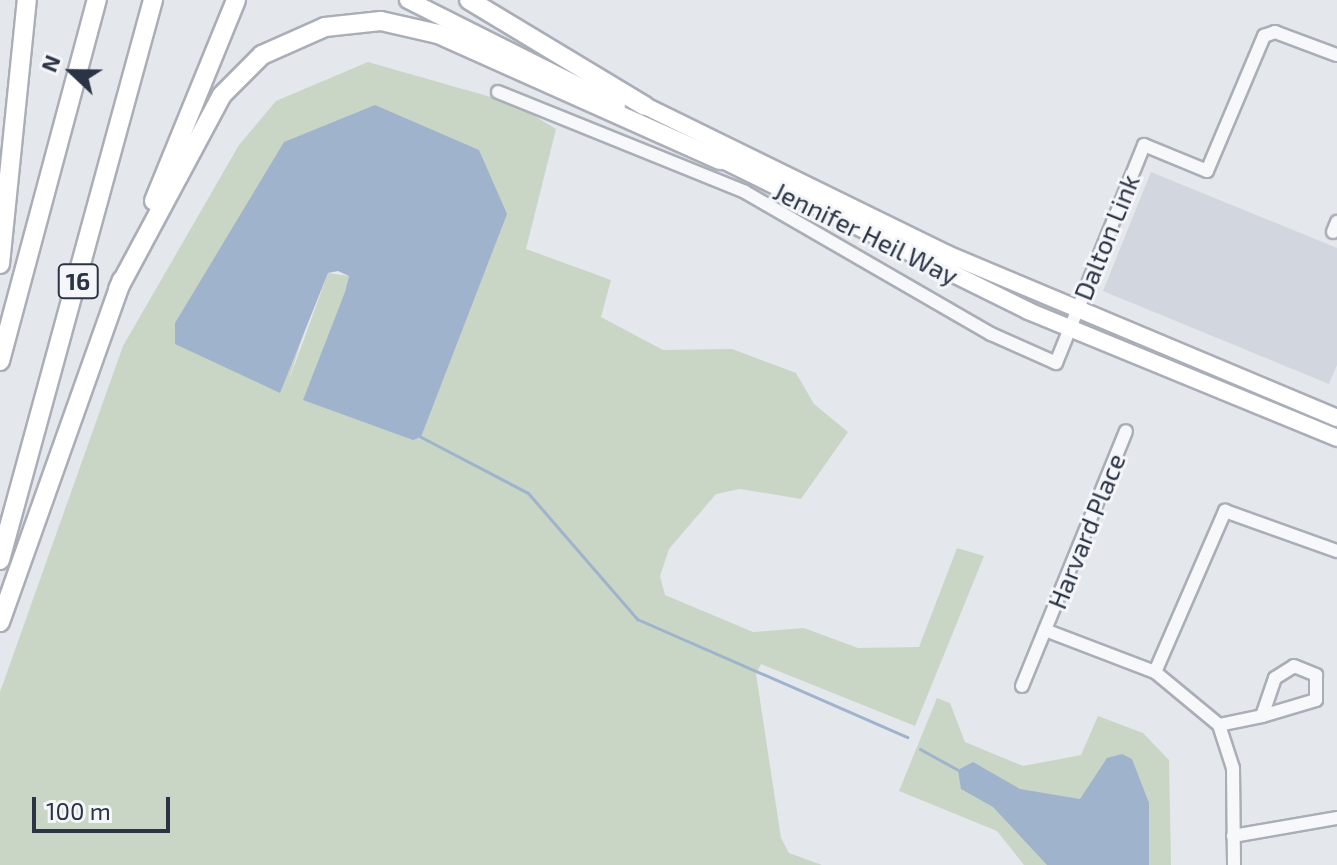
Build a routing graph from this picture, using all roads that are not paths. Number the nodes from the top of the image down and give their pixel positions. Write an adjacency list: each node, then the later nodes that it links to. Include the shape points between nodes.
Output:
1 (20, 0): 10 (highway)
2 (27, 0): 10 (highway)
3 (97, 0): 18 (highway, 16)
4 (153, 0): 24 (highway, 16)
5 (236, 0): 15 (highway)
6 (408, 0): 13 (main road, Jennifer Heil Way)
7 (433, 0): 12 (main road, Jennifer Heil Way)
8 (469, 0): 12 (highway)
9 (1337, 55): 16 (street, Dalton Link, via 1275,32 1264,36 1207,171 1144,145)
10 (21, 84): 14 (highway)
11 (498, 92): 19 (street, Jennifer Heil Way, via 745,192 991,334)
12 (645, 106): 16 (main road, Jennifer Heil Way, via 859,213)
13 (720, 160): 15 (highway, via 438,34 381,21 325,27 262,55 222,95); 17 (main road, Jennifer Heil Way)
14 (0, 264)
15 (118, 289): 25 (highway)
16 (1076, 310): 17 (street, Dalton Link); 20 (main road, Jennifer Heil Way)
17 (1068, 328): 19 (street, Dalton Link); 22 (main road, Jennifer Heil Way)
18 (0, 361)
19 (1056, 363)
20 (1337, 418)
21 (1126, 431): 26 (street, Harvard Place)
22 (1337, 438)
23 (1337, 551): 27 (street, via 1225,511)
24 (0, 560)
25 (0, 622)
26 (1045, 630): 27 (street); 28 (street, Harvard Place)
27 (1155, 672): 30 (street)
28 (1022, 686)
29 (1262, 716): 29 (street, via 1311,704 1319,691 1316,675 1294,666 1280,672); 30 (street)
30 (1219, 725): 32 (street, via 1233,768)
31 (1337, 818): 32 (street)
32 (1233, 836): 33 (street)
33 (1234, 865)

